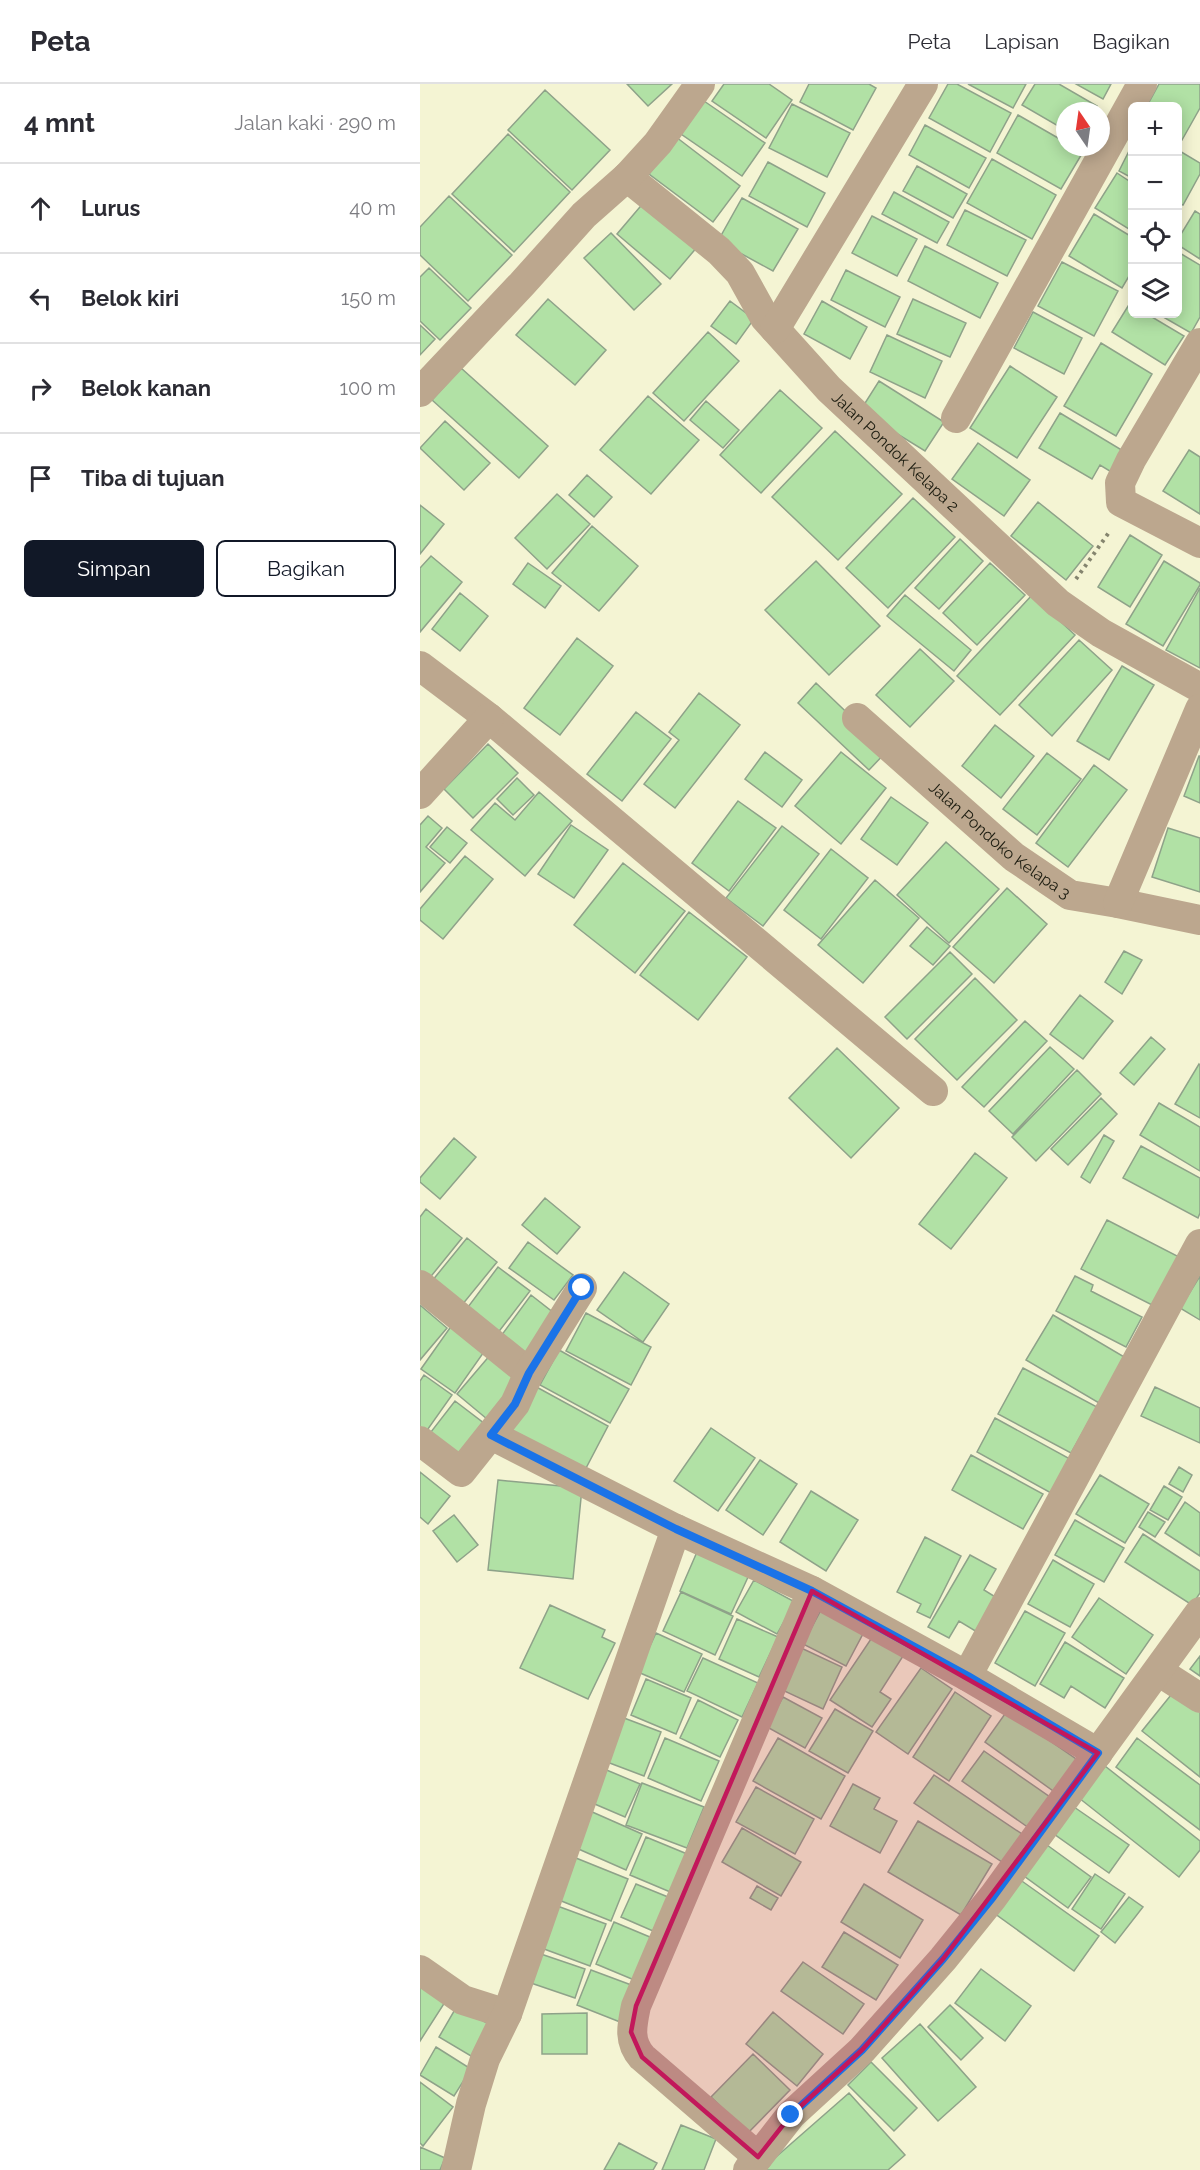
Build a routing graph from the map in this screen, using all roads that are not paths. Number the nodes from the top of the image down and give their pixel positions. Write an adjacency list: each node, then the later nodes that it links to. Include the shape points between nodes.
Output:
1 (700, 84): 4 (street, via 658,143)
2 (923, 84): 5 (street)
3 (1142, 84): 8 (street)
4 (627, 177): 5 (street, Jalan Pondok Kelapa 2, via 719,251 740,273); 7 (street, via 584,215)
5 (775, 329): 11 (street, Jalan Pondok Kelapa 2, via 829,389 1058,603 1101,633)
6 (1200, 343): 9 (street, via 1120,483 1121,502)
7 (420, 392)
8 (956, 418)
9 (1200, 543)
10 (420, 666): 13 (street)
11 (1200, 688)
12 (1200, 709): 16 (street)
13 (489, 718): 15 (street); 18 (street)
14 (857, 718): 16 (street, Jalan Pondoko Kelapa 3, via 1014,857 1050,883 1070,895)
15 (420, 794)
16 (1118, 903): 17 (street, Jalan Pondoko Kelapa 3)
17 (1200, 920)
18 (933, 1091)
19 (1200, 1244): 29 (street)
20 (420, 1285): 22 (street)
21 (582, 1288): 22 (street)
22 (529, 1373): 23 (street, via 515,1404)
23 (491, 1435): 24 (street, via 461,1472); 25 (street)
24 (420, 1441)
25 (676, 1529): 26 (street); 33 (street)
26 (812, 1591): 29 (street); 34 (street, via 636,2006 631,2032 635,2049)
27 (1200, 1612): 28 (street)
28 (1158, 1671): 30 (street); 31 (street)
29 (968, 1676): 31 (street)
30 (1200, 1698)
31 (1098, 1753): 34 (street, via 943,1959 862,2050 791,2115)
32 (420, 1970): 33 (street, via 463,2000)
33 (507, 2014): 35 (street, via 485,2059)
34 (753, 2164)
35 (456, 2170)

